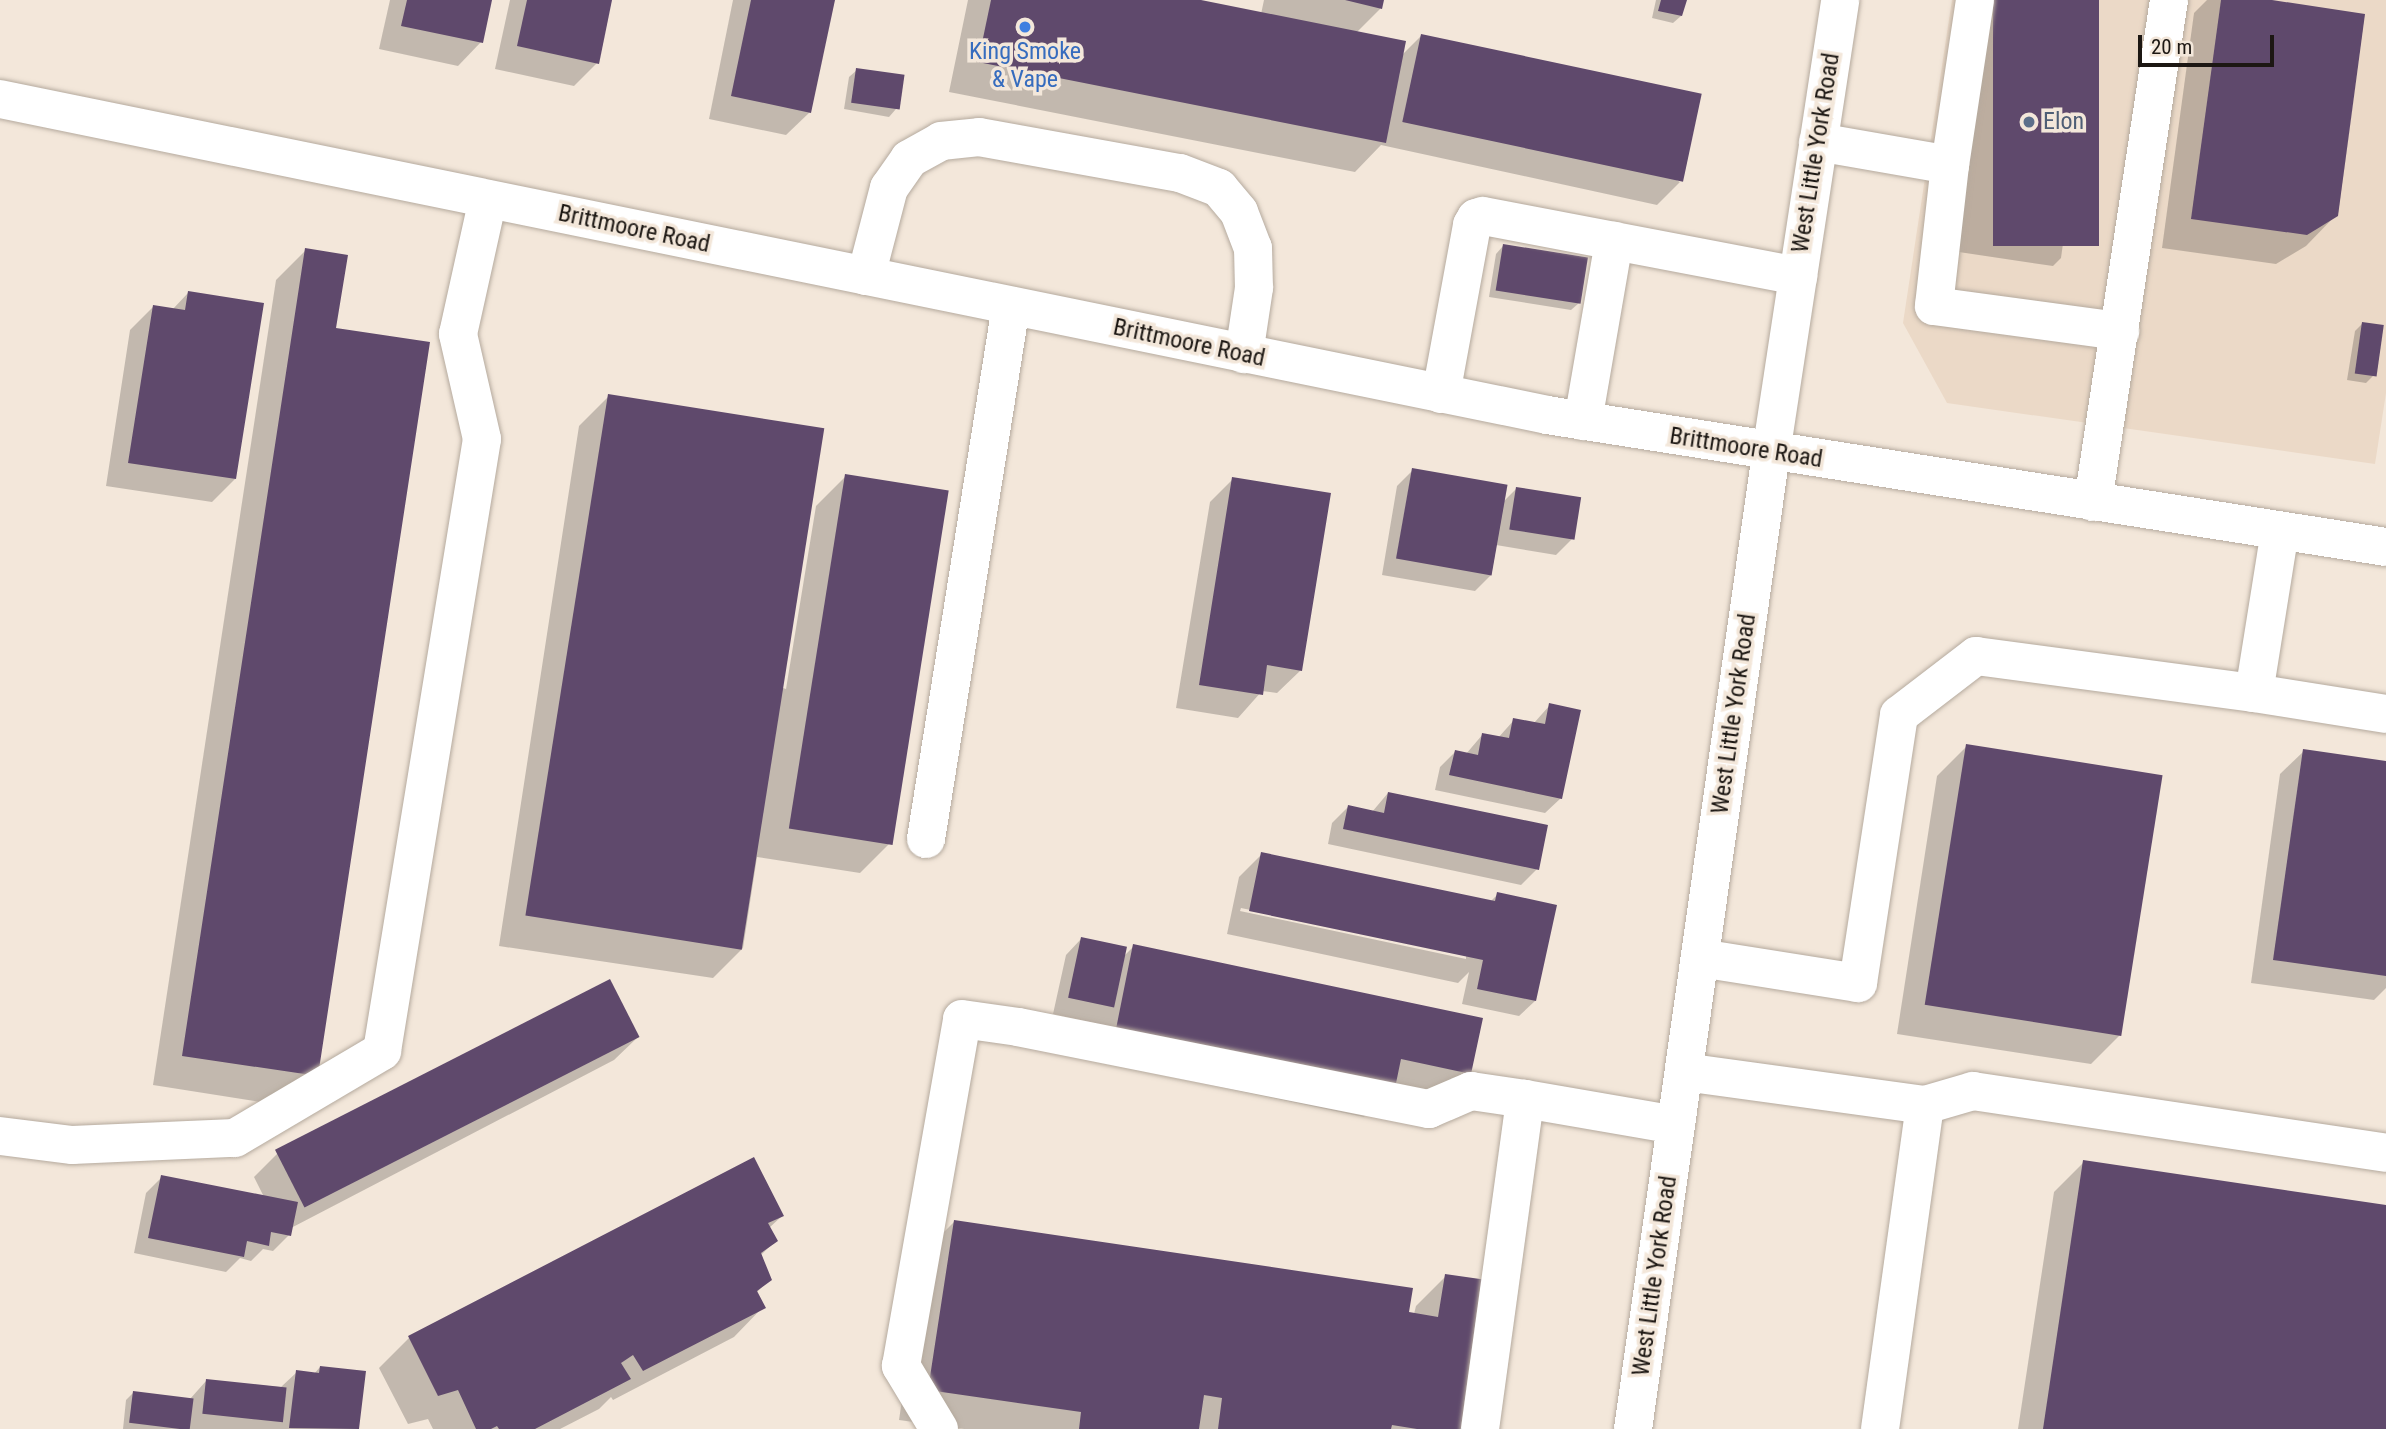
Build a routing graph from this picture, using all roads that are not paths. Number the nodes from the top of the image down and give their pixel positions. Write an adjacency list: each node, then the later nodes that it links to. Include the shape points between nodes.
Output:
1 (1840, 0): 5 (main road, West Little York Road)
2 (1975, 0): 6 (main road)
3 (2169, 0): 12 (main road)
4 (0, 99): 7 (main road, Brittmoore Road)
5 (1818, 142): 6 (main road); 10 (main road, West Little York Road)
6 (1950, 165): 12 (main road, via 1934,306)
7 (488, 199): 9 (main road, Brittmoore Road); 28 (main road, via 458,334 482,439 382,1051 234,1138 72,1145)
8 (1614, 240): 10 (main road); 14 (main road, via 1476,218); 15 (main road)
9 (866, 276): 11 (main road, Brittmoore Road); 13 (main road, via 889,188 909,159 941,141 978,137 1180,173 1219,188 1239,212 1252,248 1254,288)
10 (1798, 276): 16 (main road, West Little York Road)
11 (1011, 306): 13 (main road, Brittmoore Road); 22 (main road)
12 (2120, 331): 17 (main road)
13 (1244, 354): 14 (main road, Brittmoore Road)
14 (1441, 394): 15 (main road, Brittmoore Road)
15 (1583, 421): 16 (main road, Brittmoore Road)
16 (1771, 453): 17 (main road, Brittmoore Road); 23 (main road, West Little York Road)
17 (2093, 502): 18 (main road, Brittmoore Road)
18 (2280, 531): 19 (main road, Brittmoore Road); 20 (main road)
19 (2386, 547)
20 (2254, 693): 21 (main road); 23 (main road, via 1976,656 1899,715 1858,983)
21 (2386, 714)
22 (926, 839)
23 (1700, 958): 24 (main road, West Little York Road)
24 (1684, 1072): 26 (main road); 27 (main road, West Little York Road)
25 (1525, 1099): 27 (main road); 30 (main road, via 1471,1091 1429,1110 962,1019 901,1366); 31 (main road)
26 (1925, 1105): 29 (main road, via 1973,1091); 33 (main road)
27 (1676, 1125): 32 (main road, West Little York Road)
28 (0, 1136)
29 (2386, 1153)
30 (939, 1429)
31 (1480, 1429)
32 (1633, 1429)
33 (1880, 1429)

